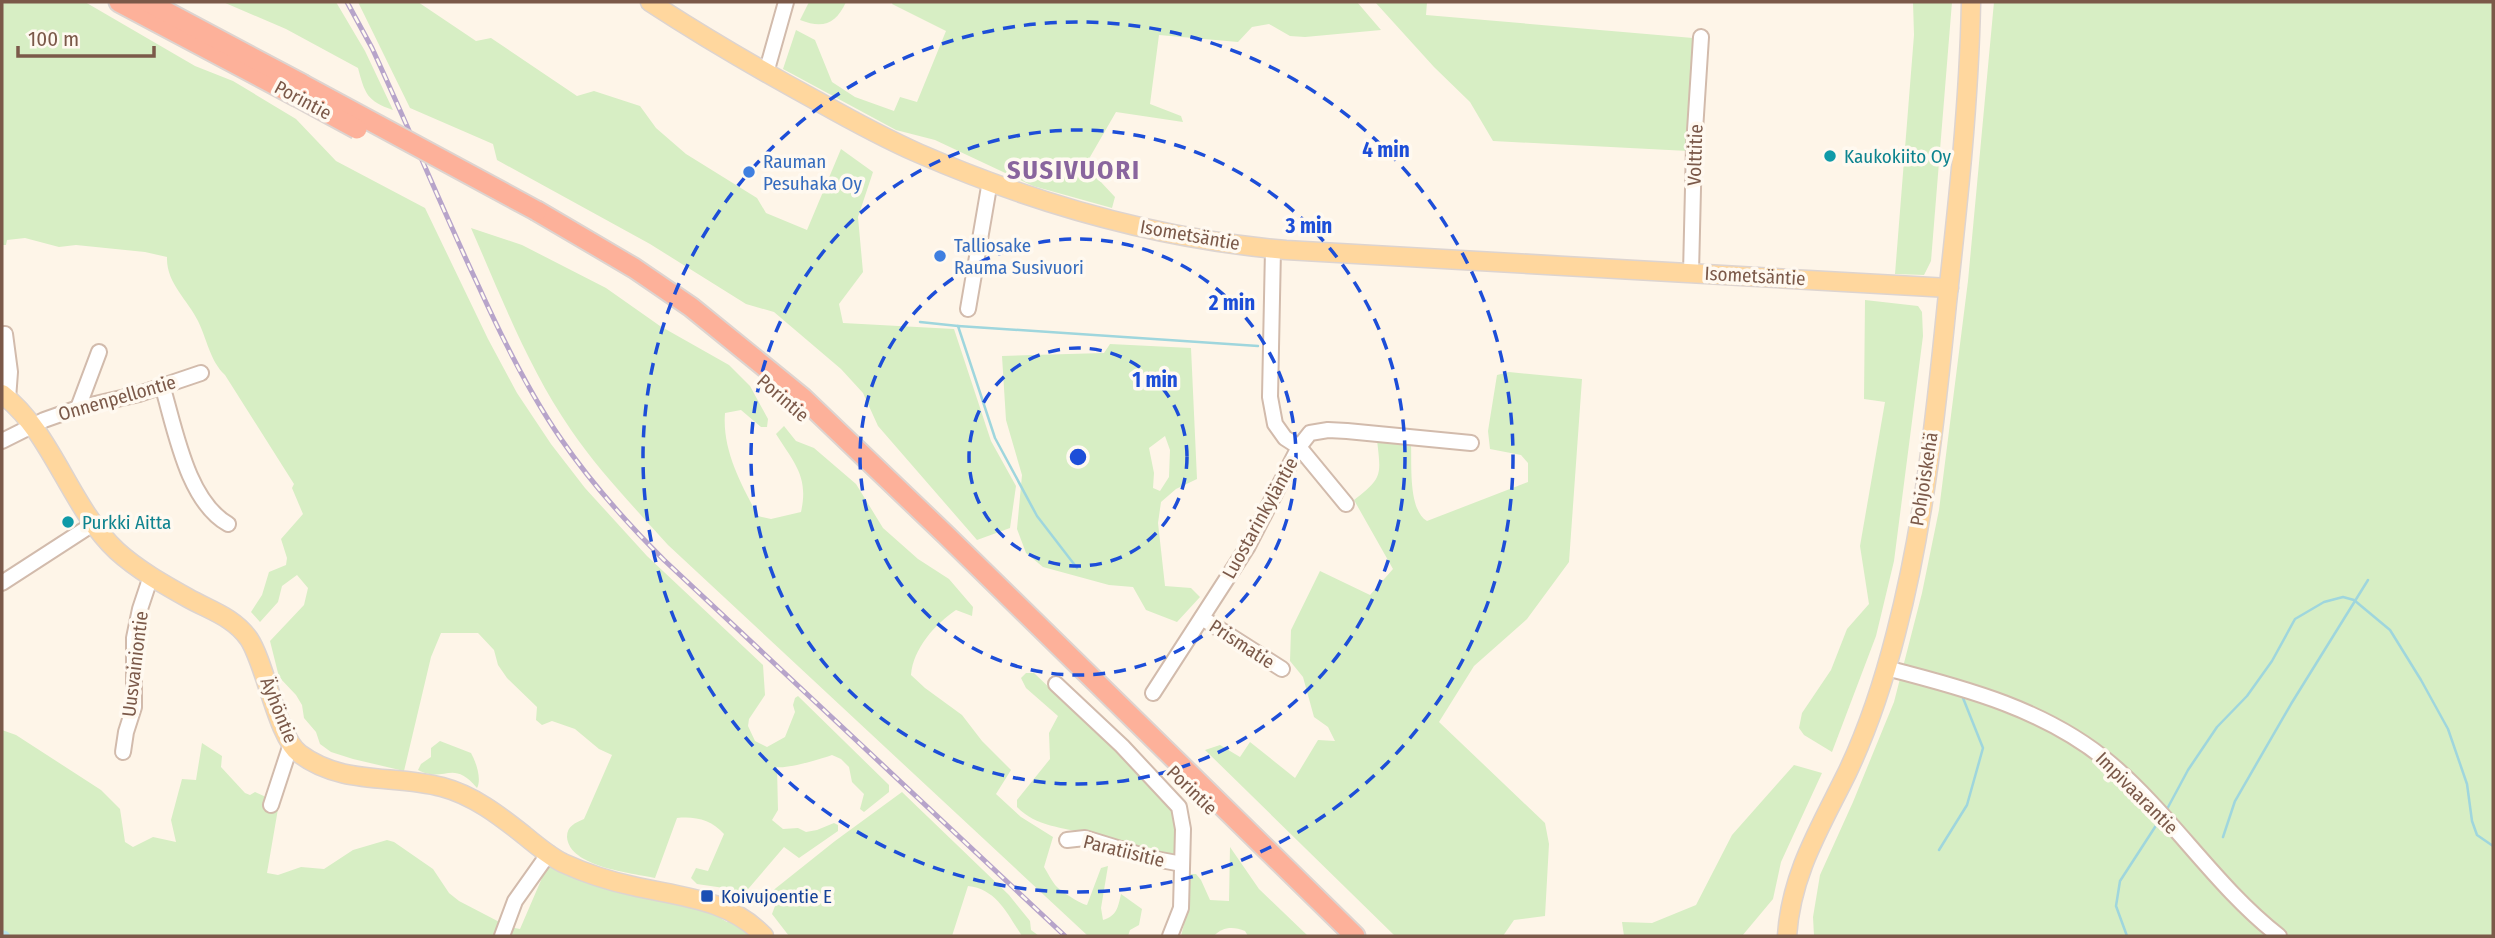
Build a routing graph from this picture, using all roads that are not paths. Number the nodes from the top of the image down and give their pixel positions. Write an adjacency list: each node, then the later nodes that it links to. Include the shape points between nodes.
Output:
1 (119, 2): 8 (highway, Porintie)
2 (148, 2): 8 (highway, Porintie)
3 (650, 2): 7 (main road, Isometsäntie)
4 (786, 2): 7 (street)
5 (1971, 2): 13 (main road, Pohjoiskehä)
6 (1701, 37): 12 (street, Volttitie)
7 (766, 73): 9 (main road, Isometsäntie, via 916,152)
8 (299, 90): 10 (highway, Porintie, bridge)
9 (990, 181): 11 (main road, Isometsäntie, via 1122,223); 14 (street)
10 (534, 216): 41 (highway, Porintie, via 683,316 797,410); 45 (highway, Porintie, via 634,268 726,333 803,398)
11 (1273, 249): 12 (main road, Isometsäntie); 24 (street, Luostarinkyläntie, via 1270,397 1275,424)
12 (1691, 273): 13 (main road, Isometsäntie)
13 (1949, 288): 31 (main road, Pohjoiskehä, via 1928,460 1908,580)
14 (968, 309)
15 (5, 334): 19 (street, via 10,372)
16 (99, 352): 20 (street)
17 (201, 373): 18 (street, Onnenpellontie)
18 (162, 385): 20 (street, Onnenpellontie); 27 (street, via 191,478 203,501)
19 (5, 396): 21 (main road, Äyhöntie)
20 (78, 408): 21 (street, Onnenpellontie)
21 (33, 425): 22 (street, Onnenpellontie); 26 (main road, Äyhöntie)
22 (2, 441)
23 (1471, 443): 24 (street, via 1328,430 1310,433)
24 (1299, 447): 25 (street); 30 (street, Luostarinkyläntie, via 1248,546)
25 (1346, 504)
26 (93, 524): 28 (main road, Äyhöntie, via 116,550); 29 (street)
27 (228, 524)
28 (151, 576): 35 (main road, Äyhöntie, via 220,613 249,639); 36 (street, Uusvainiontie, via 134,638 134,707)
29 (2, 583)
30 (1202, 618): 32 (street, Prismatie); 34 (street, Luostarinkyläntie)
31 (1886, 668): 46 (main road, Pohjoiskehä, via 1848,771 1797,880); 47 (street, Impivaarantie, via 2017,707 2091,748 2140,791)
32 (1282, 669)
33 (1056, 684): 40 (street, via 1179,807)
34 (1153, 693)
35 (291, 744): 37 (street); 39 (main road, Äyhöntie, via 307,759 339,773 458,792)
36 (123, 752)
37 (271, 805)
38 (1067, 840): 40 (street, Paratiisitie, via 1085,838)
39 (549, 853): 42 (street, via 515,901); 43 (main road, Äyhöntie, via 590,874 723,907)
40 (1182, 864): 44 (street, via 1181,908)
41 (1338, 933)
42 (502, 936)
43 (764, 936)
44 (1170, 936)
45 (1355, 936)
46 (1787, 936)
47 (2279, 936)

